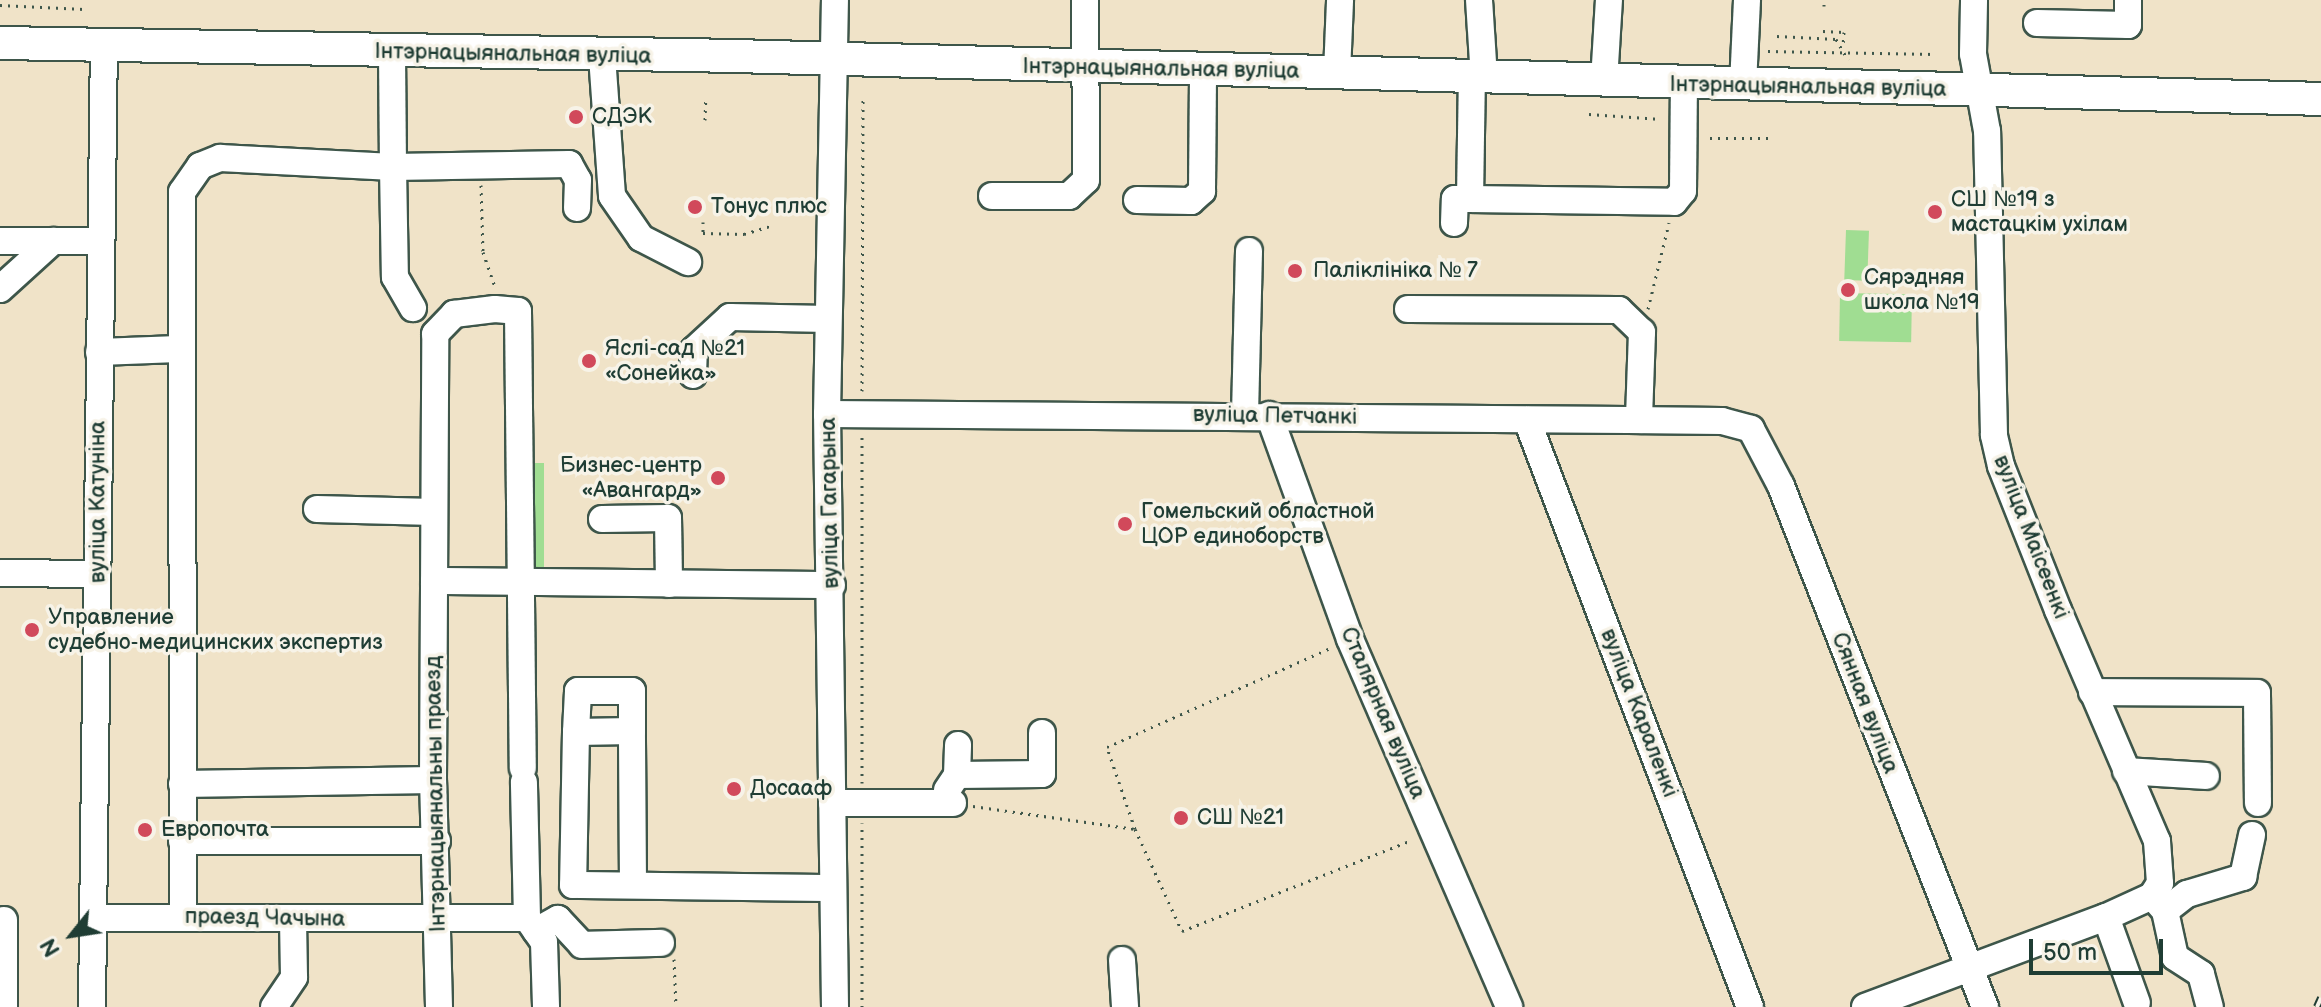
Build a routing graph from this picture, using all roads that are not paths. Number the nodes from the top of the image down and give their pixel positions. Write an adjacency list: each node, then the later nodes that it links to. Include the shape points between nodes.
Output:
1 (835, 0): 14 (street, вуліца Гагарына)
2 (1085, 0): 15 (street)
3 (1340, 0): 17 (street)
4 (1479, 0): 18 (street)
5 (1609, 0): 19 (street)
6 (1747, 0): 21 (street)
7 (1974, 0): 22 (street, вуліца Маісеенкі, via 1973,54)
8 (2128, 0): 9 (street, via 2128,25)
9 (2037, 23)
10 (0, 43): 11 (main road, Інтэрнацыянальная вуліца)
11 (104, 45): 12 (main road, Інтэрнацыянальная вуліца); 32 (street, вуліца Катуніна)
12 (392, 53): 13 (main road, Інтэрнацыянальная вуліца); 24 (street)
13 (602, 56): 14 (main road, Інтэрнацыянальная вуліца); 34 (street, via 612,196 641,238)
14 (833, 59): 15 (main road, Інтэрнацыянальная вуліца); 38 (street, вуліца Гагарына)
15 (1083, 67): 16 (main road, Інтэрнацыянальная вуліца); 25 (street, via 1086,180 1069,196)
16 (1203, 70): 17 (main road, Інтэрнацыянальная вуліца); 27 (street, via 1202,191 1191,201)
17 (1337, 73): 18 (main road, Інтэрнацыянальная вуліца)
18 (1478, 77): 19 (main road, Інтэрнацыянальная вуліца); 26 (street)
19 (1604, 81): 20 (main road, Інтэрнацыянальная вуліца)
20 (1684, 83): 21 (main road, Інтэрнацыянальная вуліца); 26 (street, via 1683,191 1674,202)
21 (1743, 85): 22 (main road, Інтэрнацыянальная вуліца)
22 (1981, 91): 23 (main road, Інтэрнацыянальная вуліца); 58 (street, вуліца Маісеенкі, via 1987,131 1994,435 2001,466)
23 (2318, 98)
24 (393, 167): 28 (street, via 569,164 578,180); 36 (street, via 395,277); 39 (street, via 220,158 200,166 182,192)
25 (992, 196)
26 (1470, 199): 29 (street, via 1455,199)
27 (1137, 200)
28 (577, 208)
29 (1454, 223)
30 (0, 241): 31 (street)
31 (53, 241): 32 (street); 35 (street)
32 (99, 241): 40 (street, вуліца Катуніна)
33 (1249, 251): 43 (street)
34 (688, 262)
35 (0, 289)
36 (413, 308)
37 (1408, 309): 45 (street, via 1619,310 1642,332)
38 (828, 319): 41 (street, via 730,317 694,350); 42 (street, вуліца Гагарына)
39 (178, 349): 40 (street); 56 (street)
40 (99, 352): 51 (street, вуліца Катуніна)
41 (693, 375)
42 (827, 414): 43 (street, вуліца Петчанкі); 55 (street, вуліца Гагарына)
43 (1257, 415): 44 (street, вуліца Петчанкі); 95 (street, Сталярная вуліца)
44 (1527, 420): 45 (street, вуліца Петчанкі); 96 (street, вуліца Караленкі)
45 (1639, 420): 46 (street, вуліца Петчанкі)
46 (1722, 421): 86 (street, Сянная вуліца, via 1751,429 1775,472)
47 (317, 509): 48 (street)
48 (434, 512): 52 (street, Інтэрнацыянальны праезд); 53 (street, Інтэрнацыянальны праезд, via 435,334 454,314 518,311)
49 (602, 519): 54 (street, via 668,518)
50 (0, 573): 51 (street)
51 (97, 574): 57 (street, вуліца Катуніна)
52 (434, 581): 53 (street); 66 (street, Інтэрнацыянальны праезд)
53 (521, 584): 54 (street); 83 (street, via 524,775)
54 (669, 584): 55 (street)
55 (832, 585): 68 (street, вуліца Гагарына)
56 (180, 628): 57 (street); 67 (street)
57 (97, 629): 79 (street, вуліца Катуніна)
58 (2092, 692): 63 (street, вуліца Маісеенкі); 69 (street, via 2257,693)
59 (632, 731): 60 (street); 60 (street, via 632,691 578,691); 73 (street)
60 (576, 732): 74 (street)
61 (1042, 733): 64 (street, via 1042,774)
62 (958, 745): 64 (street)
63 (2126, 771): 65 (street); 76 (street, вуліца Маісеенкі, via 2161,864)
64 (957, 775): 68 (street, via 946,803)
65 (2206, 776)
66 (433, 780): 67 (street); 72 (street, Інтэрнацыянальны праезд)
67 (182, 784): 71 (street)
68 (832, 803): 75 (street, вуліца Гагарына)
69 (2258, 803)
70 (2252, 835): 76 (street, via 2243,877)
71 (182, 841): 72 (street); 77 (street)
72 (437, 841): 81 (street, Інтэрнацыянальны праезд)
73 (633, 884): 74 (street); 75 (street, via 682,890)
74 (573, 885): 83 (street)
75 (832, 888): 93 (street, вуліца Гагарына)
76 (2159, 903): 78 (street); 99 (street, via 2175,957 2201,974)
77 (183, 917): 79 (street, праезд Чачына); 80 (street, праезд Чачына)
78 (2106, 917): 86 (street); 87 (street)
79 (93, 918): 89 (street, вуліца Катуніна)
80 (293, 918): 81 (street, праезд Чачына); 90 (street, via 294,977)
81 (437, 919): 83 (street, праезд Чачына); 91 (street, Інтэрнацыянальны праезд)
82 (4, 920): 88 (street)
83 (540, 923): 84 (street, via 582,945); 92 (street)
84 (661, 943)
85 (1122, 960): 94 (street)
86 (1968, 968): 97 (street); 98 (street, Сянная вуліца)
87 (2137, 1003)
88 (4, 1007)
89 (92, 1007)
90 (274, 1007)
91 (439, 1007)
92 (546, 1007)
93 (835, 1007)
94 (1125, 1007)
95 (1509, 1007)
96 (1750, 1007)
97 (1865, 1007)
98 (1985, 1007)
99 (2210, 1007)

